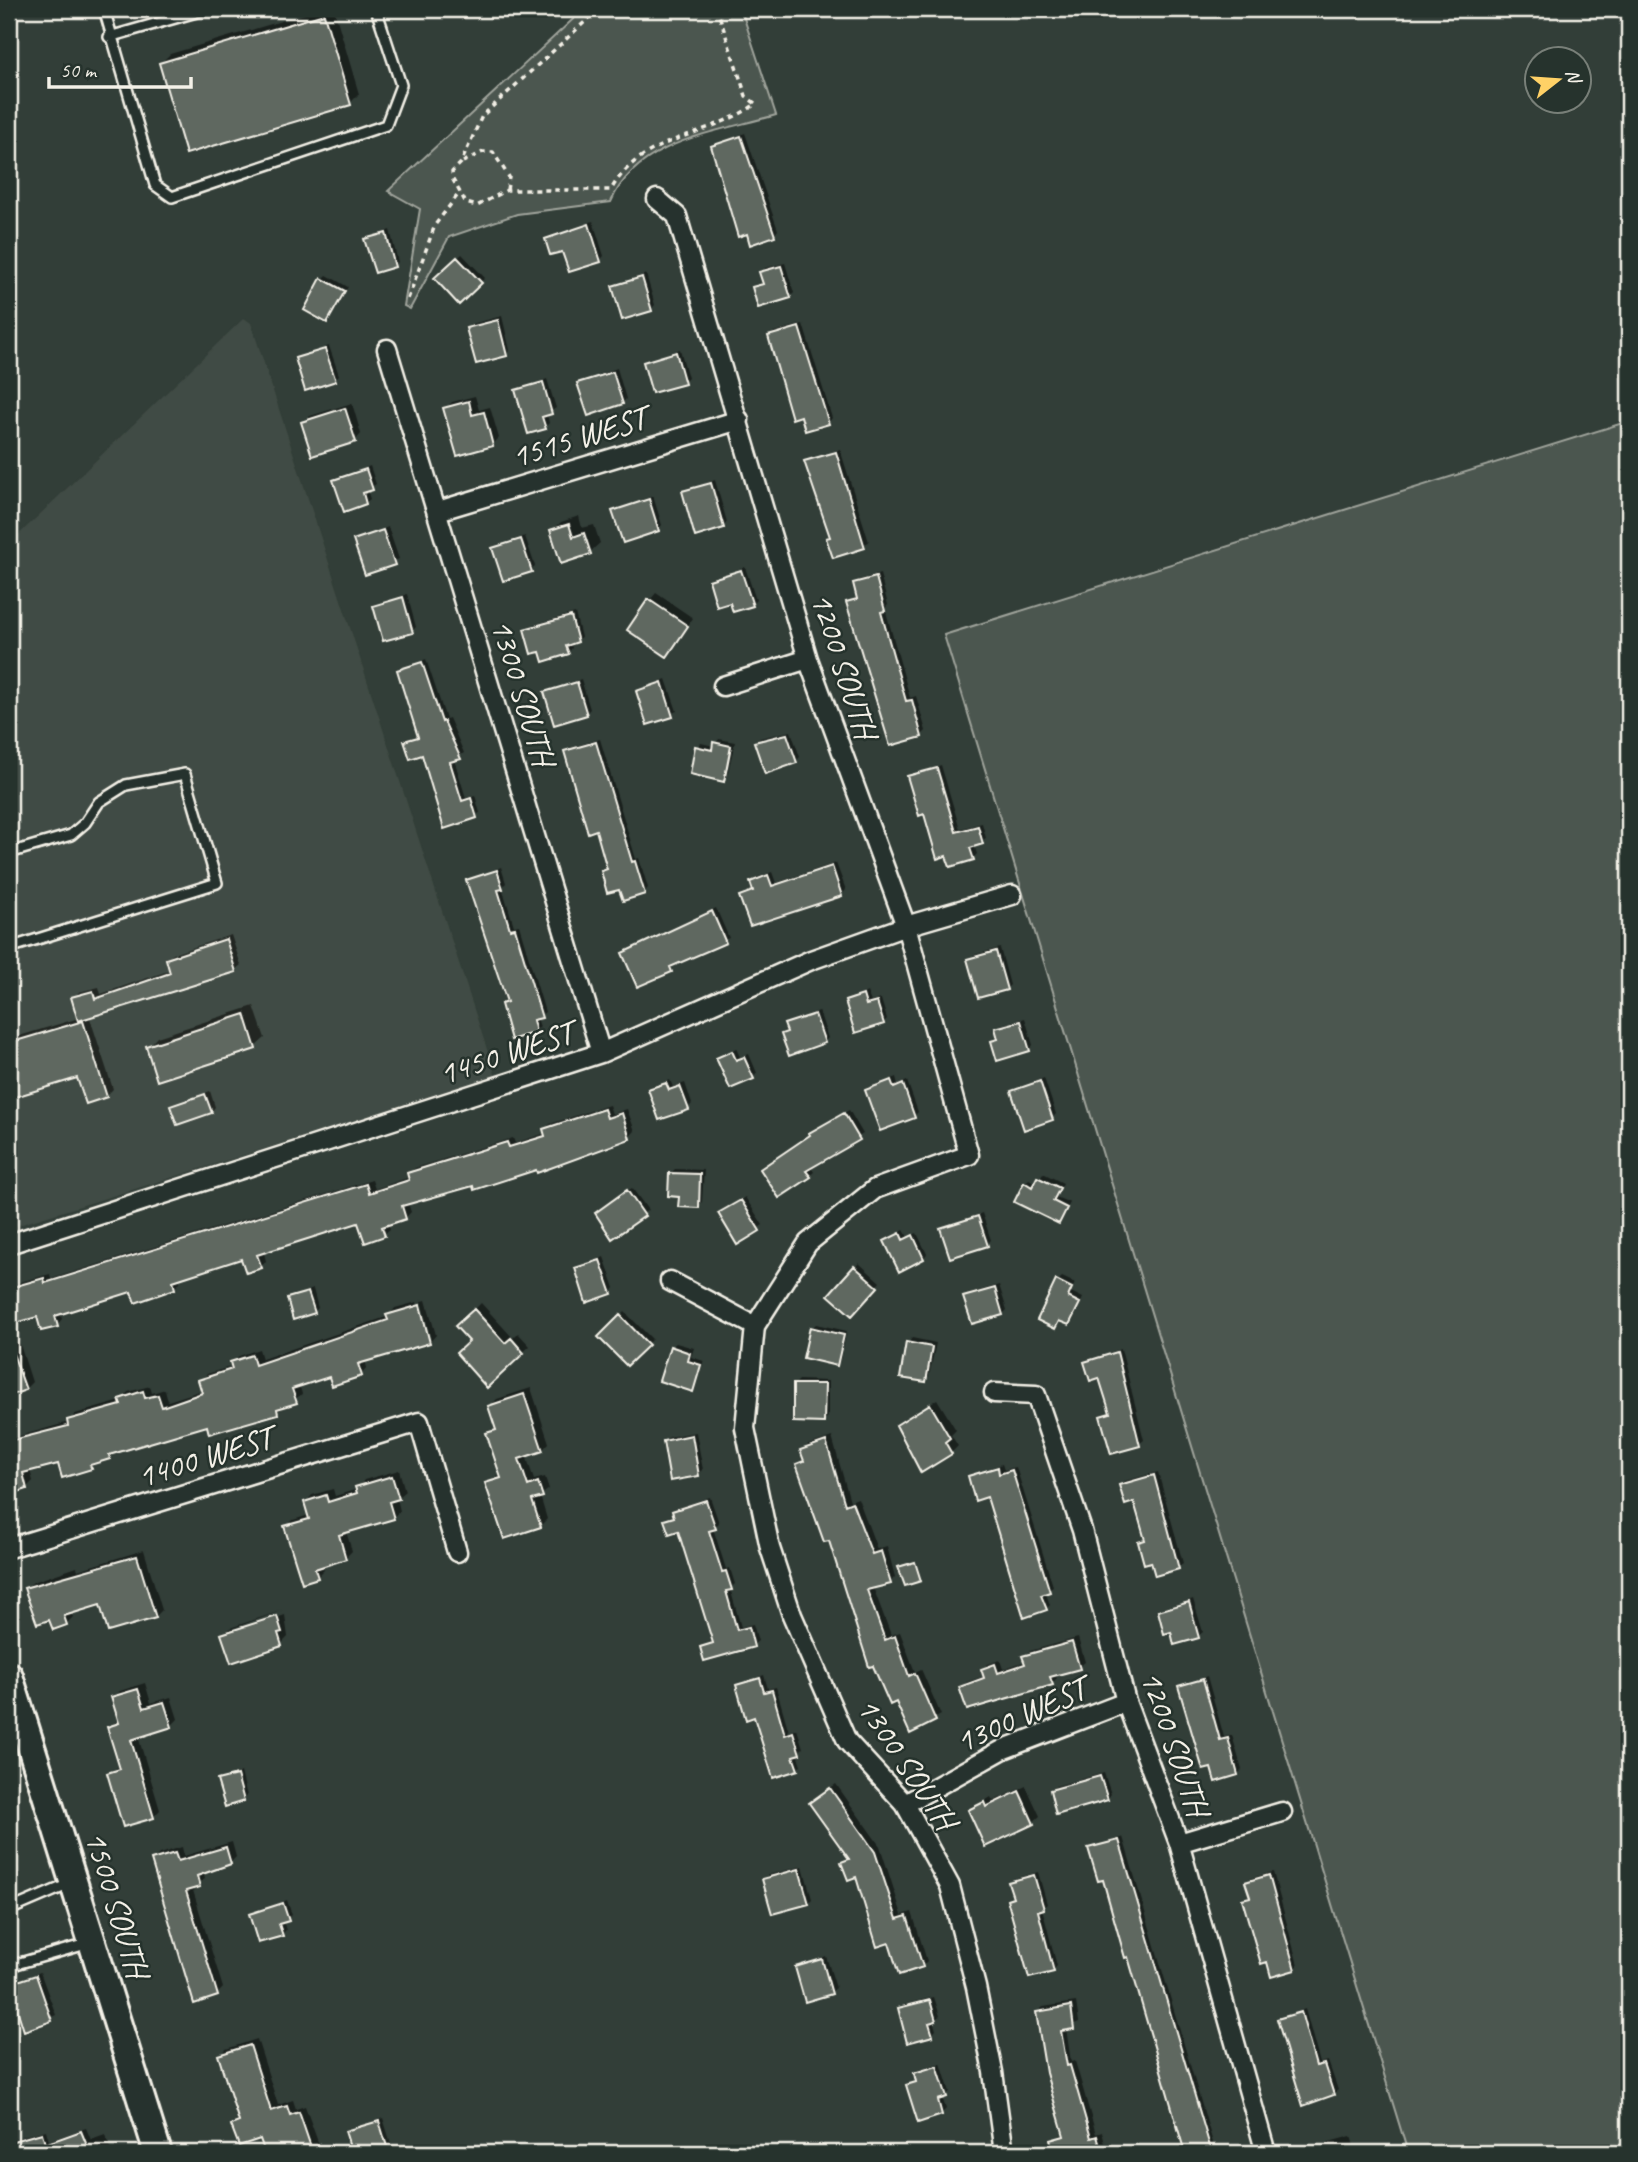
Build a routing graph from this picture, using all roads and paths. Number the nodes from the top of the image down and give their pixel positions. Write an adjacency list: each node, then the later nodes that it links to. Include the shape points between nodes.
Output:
1 (104, 9): 6 (lane)
2 (207, 9): 6 (lane)
3 (376, 9): 6 (lane, via 401,85 386,125 172,197 155,186)
4 (599, 9): 7 (path, via 482,116)
5 (717, 9): 8 (path, via 746,96 756,104 733,120 648,150 623,169 611,190)
6 (109, 37)
7 (461, 163): 8 (path, via 493,152 509,177); 9 (path, via 452,172)
8 (507, 190): 9 (path, via 477,206 467,204)
9 (460, 192): 11 (path, via 435,225)
10 (657, 200): 13 (street, 1200 SOUTH, via 677,216)
11 (408, 299)
12 (387, 349): 14 (street, 1300 SOUTH)
13 (739, 420): 14 (street, 1515 WEST); 15 (street, 1200 SOUTH)
14 (438, 511): 21 (street, 1300 SOUTH)
15 (808, 659): 16 (street); 19 (street, 1200 SOUTH)
16 (723, 686)
17 (9, 853): 20 (lane, via 71,835 99,802 126,785 185,774 217,883)
18 (1012, 895): 19 (street, 1450 WEST)
19 (906, 926): 21 (street, 1450 WEST, via 811,960); 24 (street, 1200 SOUTH, via 969,1155 875,1189 808,1242)
20 (9, 947)
21 (601, 1053): 22 (street, 1450 WEST)
22 (9, 1244)
23 (670, 1281): 24 (street)
24 (755, 1326): 30 (street, 1300 SOUTH, via 745,1428 770,1548 792,1615 847,1741)
25 (995, 1393): 29 (street, 1200 SOUTH, via 1036,1395 1082,1530)
26 (9, 1548): 27 (street, 1400 WEST, via 419,1422)
27 (457, 1552)
28 (9, 1678): 33 (street, 1500 SOUTH, via 22,1736)
29 (1126, 1702): 30 (street, 1300 WEST, via 1004,1749); 32 (street, 1200 SOUTH)
30 (905, 1804): 38 (street, 1300 SOUTH, via 950,1886 976,1987)
31 (1282, 1812): 32 (street)
32 (1179, 1843): 39 (street, 1200 SOUTH)
33 (73, 1883): 34 (lane); 35 (street, 1500 SOUTH)
34 (9, 1910)
35 (92, 1943): 36 (lane); 37 (street, 1500 SOUTH)
36 (9, 1966)
37 (158, 2153)
38 (1004, 2153)
39 (1266, 2153)

